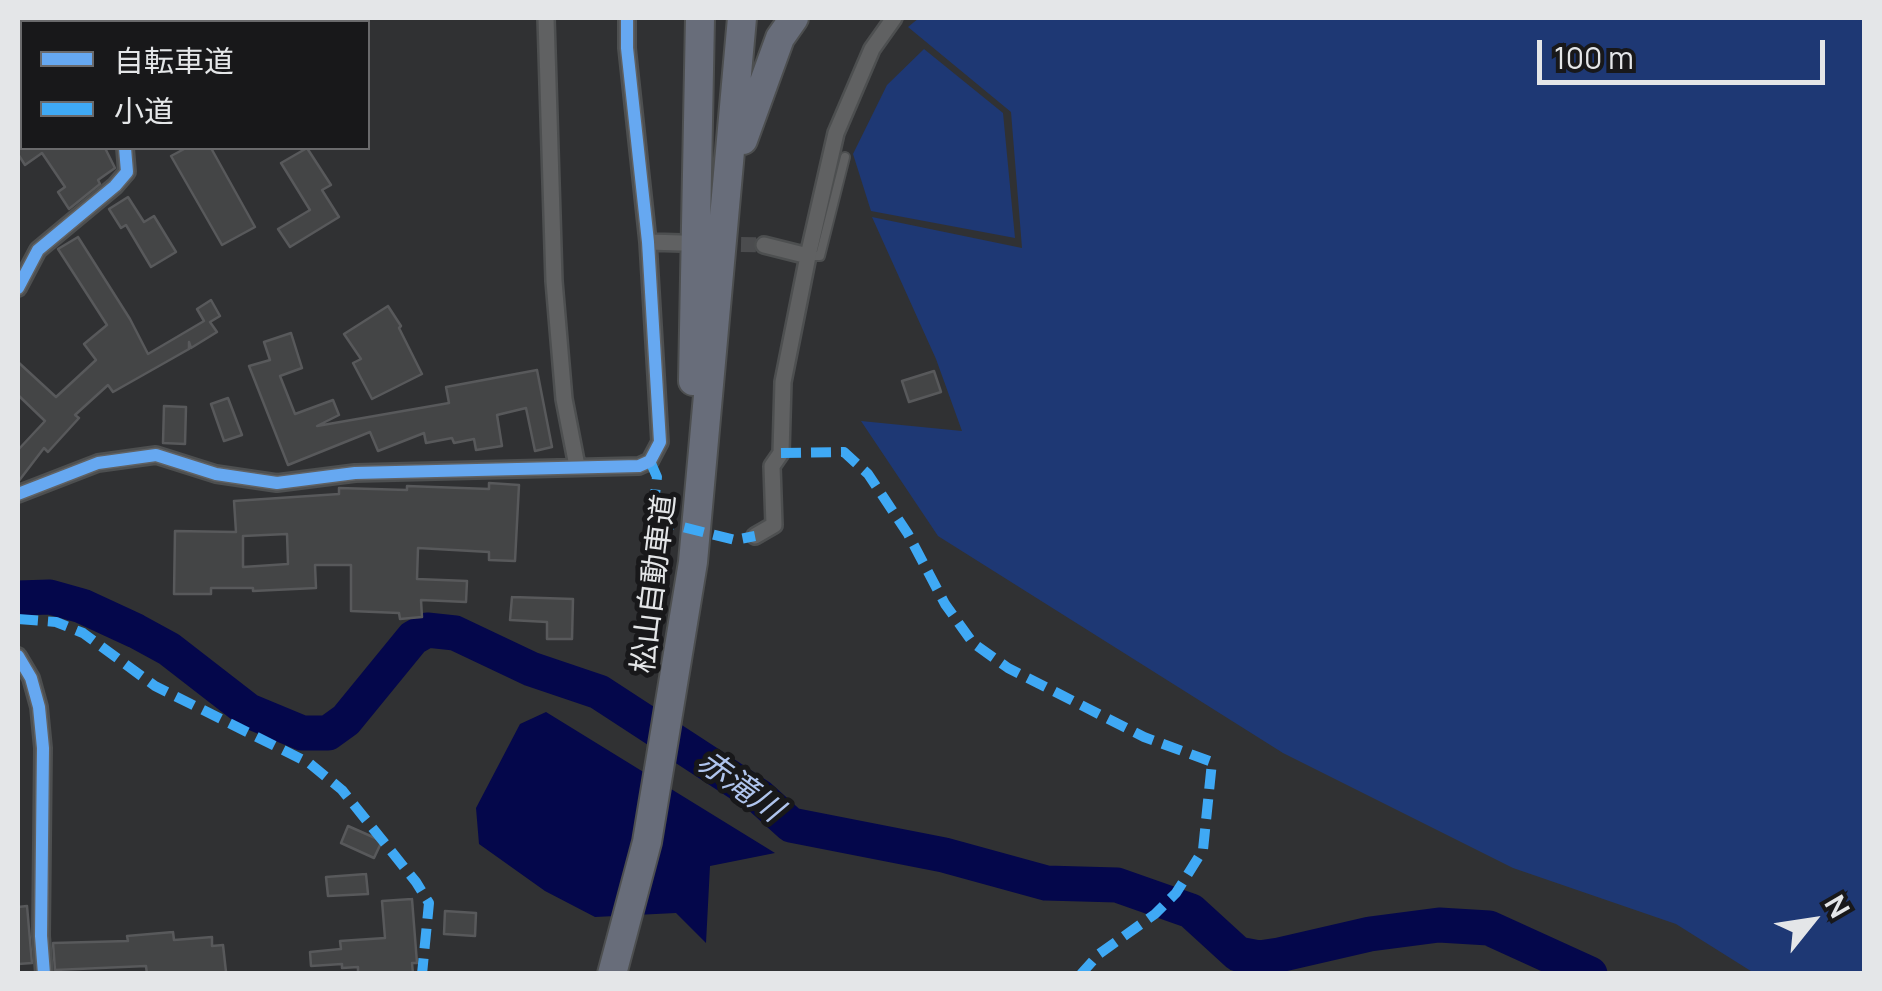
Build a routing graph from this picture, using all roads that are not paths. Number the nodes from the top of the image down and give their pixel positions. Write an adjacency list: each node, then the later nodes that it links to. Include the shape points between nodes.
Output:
1 (546, 18): 15 (street, via 554,281)
2 (627, 18): 10 (street)
3 (700, 18): 18 (highway)
4 (742, 18): 9 (highway, 松山自動車道)
5 (794, 18): 9 (highway, via 756,100)
6 (894, 18): 13 (street, via 872,49 836,133)
7 (125, 150): 14 (street, via 127,172 38,250)
8 (846, 157): 13 (lane, via 820,256)
9 (726, 198): 18 (highway, 松山自動車道)
10 (648, 242): 11 (street); 15 (street, via 660,442 640,466)
11 (681, 243)
12 (764, 245): 13 (street)
13 (808, 256): 17 (street, via 783,382 781,453 772,466 774,525)
14 (18, 288)
15 (577, 466): 16 (street, via 276,483 156,455 98,463)
16 (18, 494)
17 (754, 536)
18 (690, 587): 20 (highway, 松山自動車道, via 647,842)
19 (18, 656): 21 (street, via 31,678 42,734)
20 (614, 964)
21 (44, 974)

